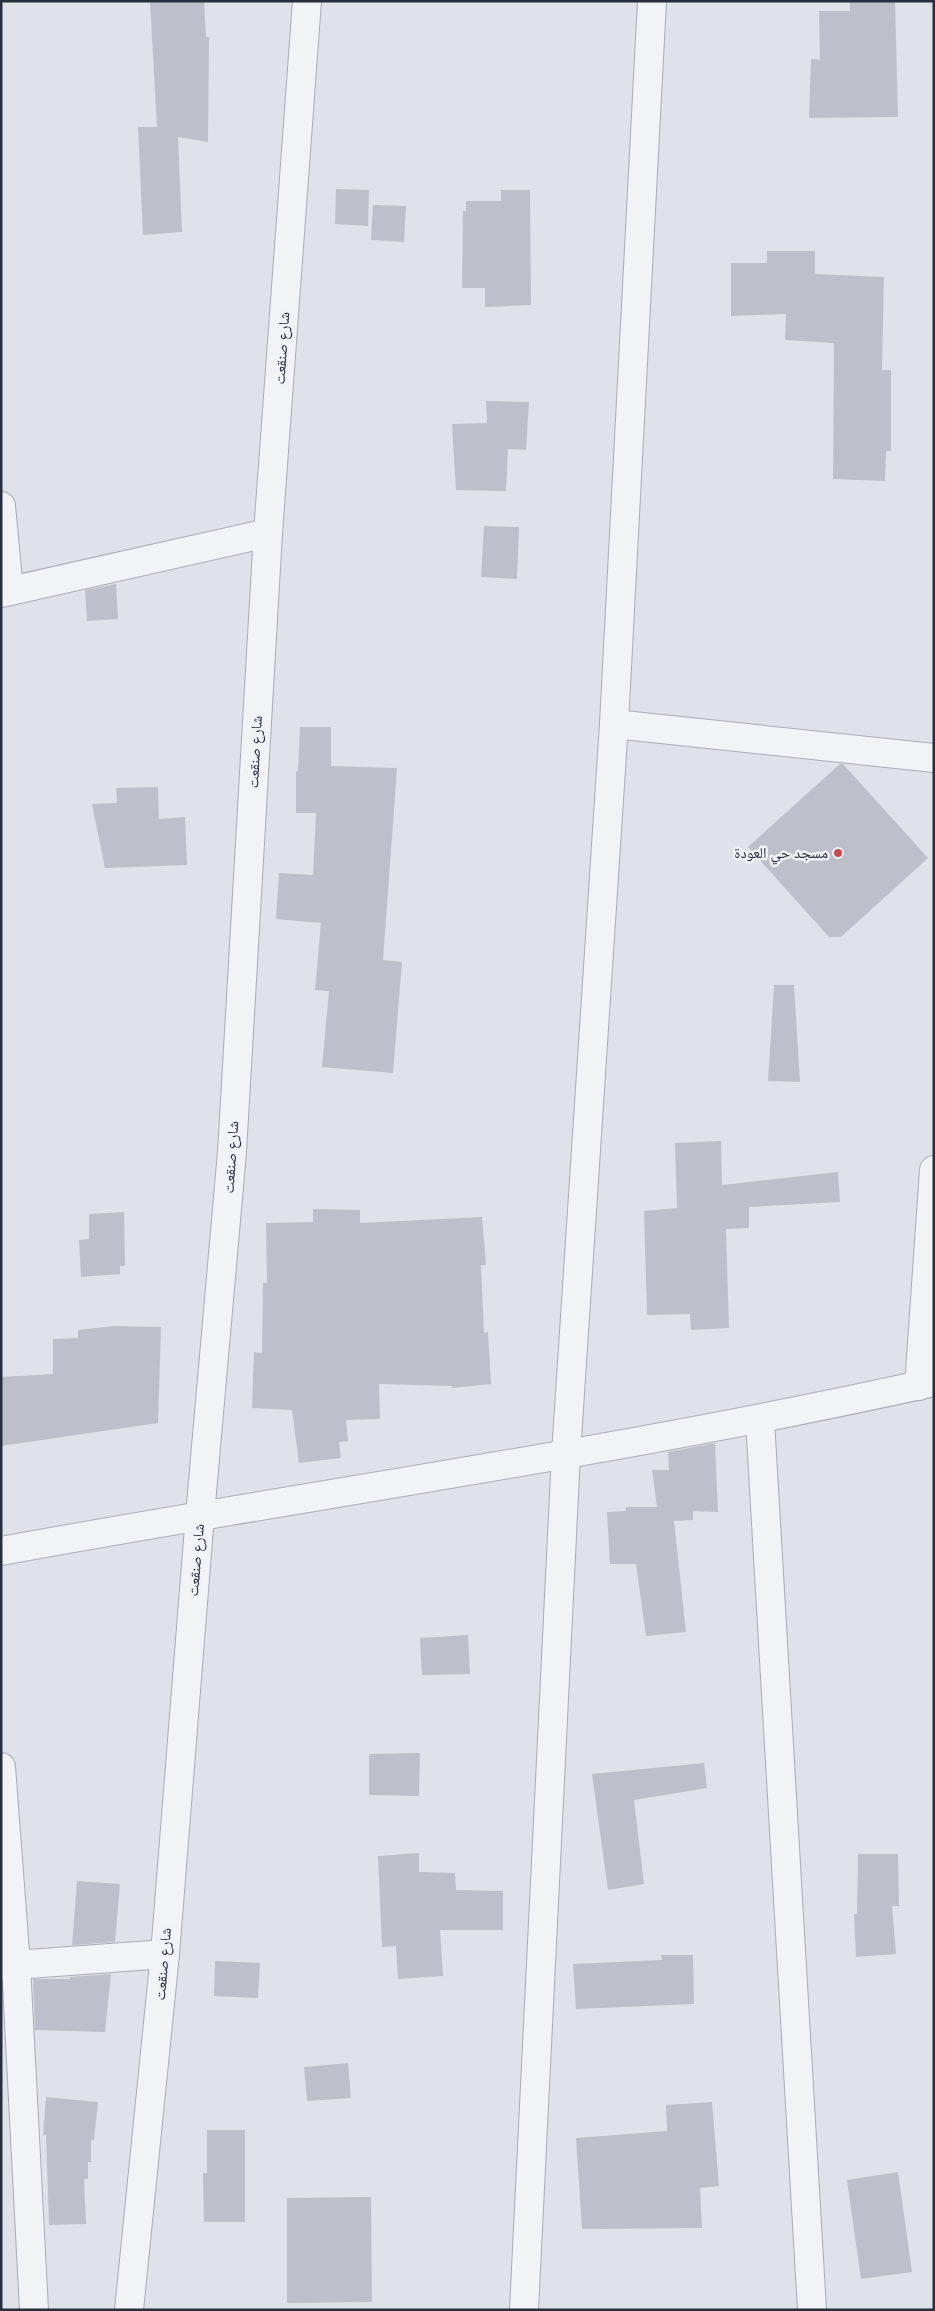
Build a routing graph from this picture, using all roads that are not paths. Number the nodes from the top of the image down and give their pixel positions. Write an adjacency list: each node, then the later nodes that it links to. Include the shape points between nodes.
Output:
1 (307, 1): 4 (street, شارع صنقعت)
2 (652, 1): 6 (street)
3 (1, 506): 5 (street)
4 (268, 534): 5 (street); 12 (street, شارع صنقعت, via 232,1152)
5 (5, 592)
6 (614, 724): 7 (street); 11 (street)
7 (934, 758)
8 (934, 1170): 9 (street)
9 (927, 1384): 10 (street)
10 (760, 1420): 11 (street); 20 (street)
11 (566, 1454): 12 (street); 19 (street)
12 (200, 1515): 13 (street); 15 (street, شارع صنقعت)
13 (1, 1551)
14 (1, 1767): 16 (street)
15 (165, 1954): 16 (street); 18 (street, شارع صنقعت)
16 (9, 1965): 17 (street)
17 (34, 2310)
18 (129, 2310)
19 (524, 2310)
20 (812, 2310)

